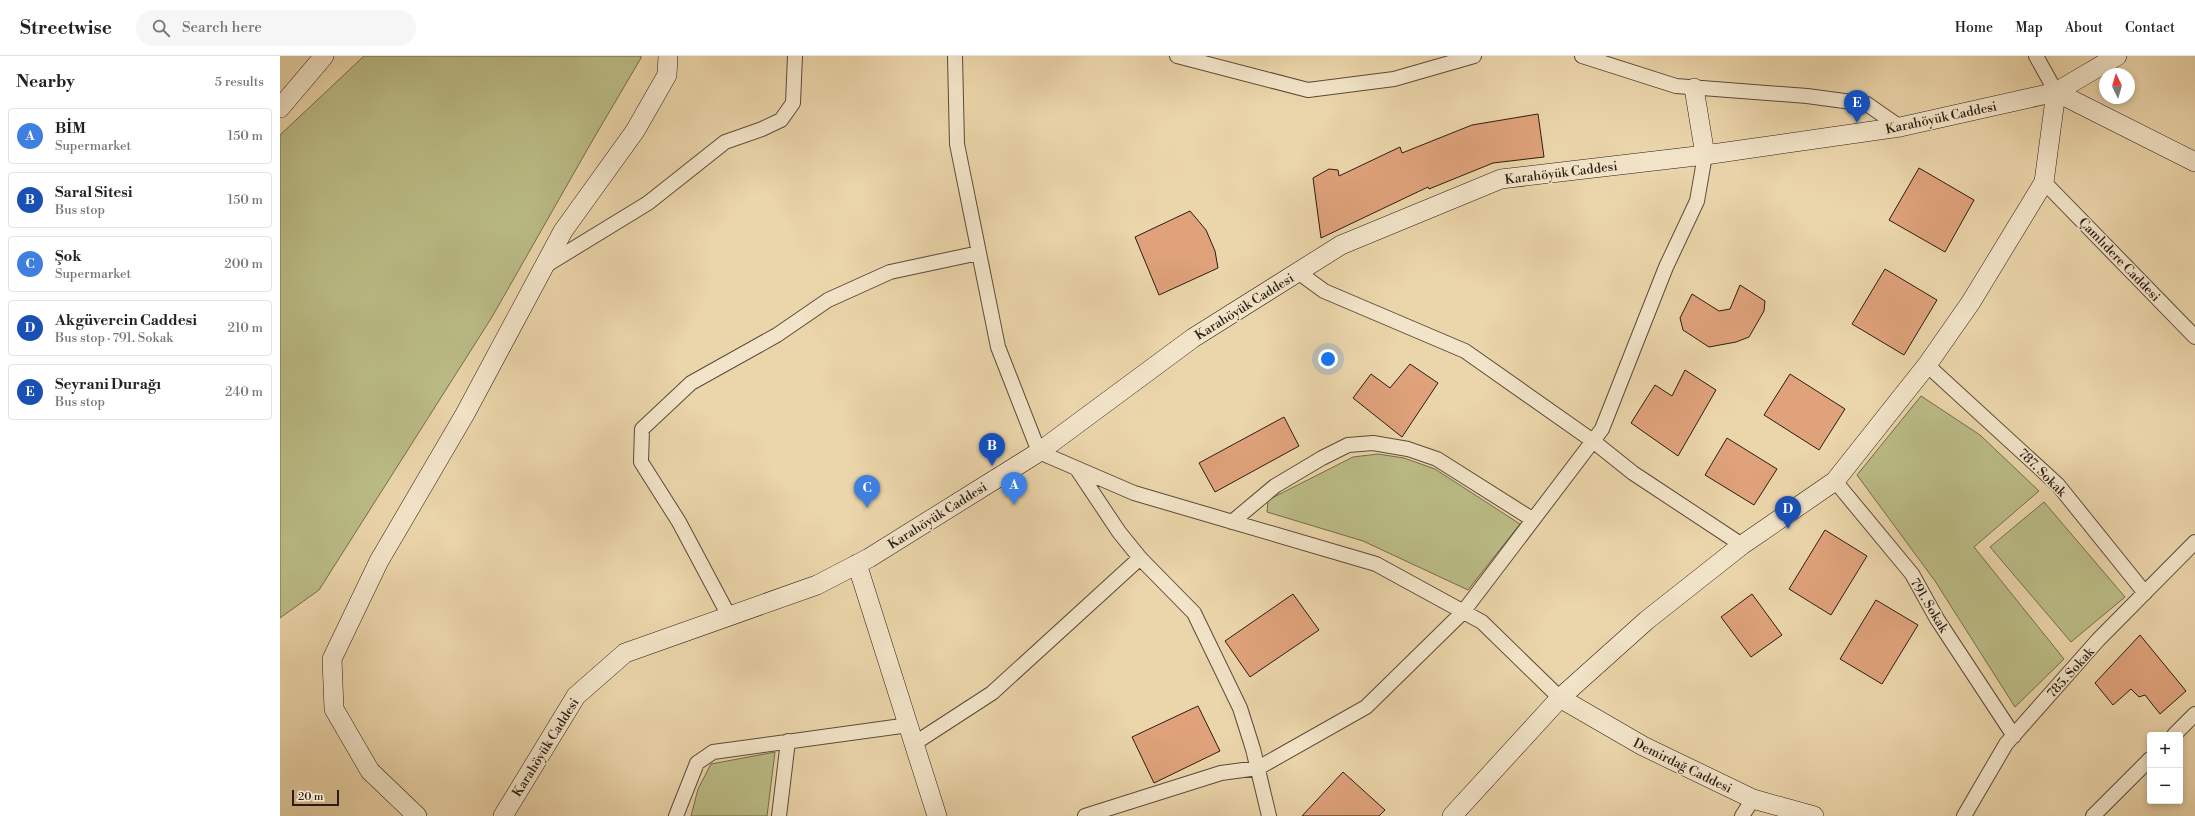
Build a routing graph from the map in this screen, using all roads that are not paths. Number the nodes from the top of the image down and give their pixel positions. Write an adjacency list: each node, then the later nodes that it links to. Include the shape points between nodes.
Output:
1 (668, 56): 18 (street, via 667,75 635,131 563,231)
2 (795, 56): 18 (street, via 793,103 781,120 725,142 648,203)
3 (955, 56): 17 (street, via 957,144)
4 (1177, 56): 5 (street, via 1308,90 1394,79)
5 (1474, 56)
6 (1582, 56): 10 (street, via 1676,86)
7 (2036, 56): 11 (street)
8 (2117, 56): 11 (street, Karahöyük Caddesi)
9 (323, 57): 12 (street)
10 (1694, 88): 13 (street, via 1807,96 1868,104); 14 (street)
11 (2056, 92): 13 (street, Karahöyük Caddesi); 15 (street); 16 (street)
12 (280, 108)
13 (1900, 127): 14 (street, Karahöyük Caddesi)
14 (1704, 155): 19 (street, Karahöyük Caddesi, via 1501,179 1341,245); 22 (street, via 1697,201 1666,267 1602,429)
15 (2195, 162)
16 (2044, 182): 20 (street, Çamlıdere Caddesi); 21 (street, via 1971,302)
17 (979, 253): 23 (street, via 998,347); 34 (street, via 890,272 828,300 777,335 691,383 642,429 641,462 679,522)
18 (544, 267): 45 (street, via 466,414 379,560 332,659 334,709 370,771)
19 (1298, 272): 22 (street, via 1324,290 1465,351); 23 (street, Karahöyük Caddesi, via 1193,338)
20 (2195, 337)
21 (1927, 365): 25 (street); 32 (street, 787. Sokak, via 2058,485)
22 (1593, 441): 26 (street); 29 (street, via 1633,473)
23 (1039, 452): 24 (street); 31 (street, Karahöyük Caddesi)
24 (1077, 469): 27 (street, via 1134,493); 30 (street, via 1119,532)
25 (1835, 481): 29 (street); 39 (street, 791. Sokak, via 1912,574 1937,619)
26 (1532, 519): 27 (street, via 1437,459 1408,449 1373,443 1348,445 1322,458 1275,486); 33 (street)
27 (1232, 522): 33 (street, via 1376,564)
28 (2195, 542): 32 (street, 785. Sokak)
29 (1742, 545): 35 (street, via 1647,620)
30 (1140, 558): 41 (street, via 992,693); 43 (street, via 1194,613 1240,708)
31 (857, 564): 34 (street, Karahöyük Caddesi, via 817,585); 37 (street)
32 (2145, 593): 39 (street, 785. Sokak, via 2098,640)
33 (1463, 612): 35 (street, via 1482,622); 43 (street, via 1366,707)
34 (729, 616): 46 (street, Karahöyük Caddesi, via 625,653 576,696)
35 (1560, 698): 44 (street, Demirdağ Caddesi, via 1643,746); 52 (street)
36 (2195, 714): 38 (street)
37 (909, 725): 40 (street); 41 (street)
38 (2177, 732)
39 (2014, 736): 55 (street, 785. Sokak, via 2006,744)
40 (788, 741): 47 (street, via 713,752 697,763); 48 (street)
41 (915, 743): 49 (street)
42 (2147, 762): 56 (street)
43 (1258, 768): 50 (street, via 1221,773); 51 (street)
44 (1753, 799): 53 (street); 54 (street, Demirdağ Caddesi)
45 (417, 816)
46 (503, 816)
47 (676, 816)
48 (779, 816)
49 (937, 816)
50 (1085, 816)
51 (1270, 816)
52 (1452, 816)
53 (1742, 816)
54 (1814, 816)
55 (1964, 816)
56 (2093, 816)

